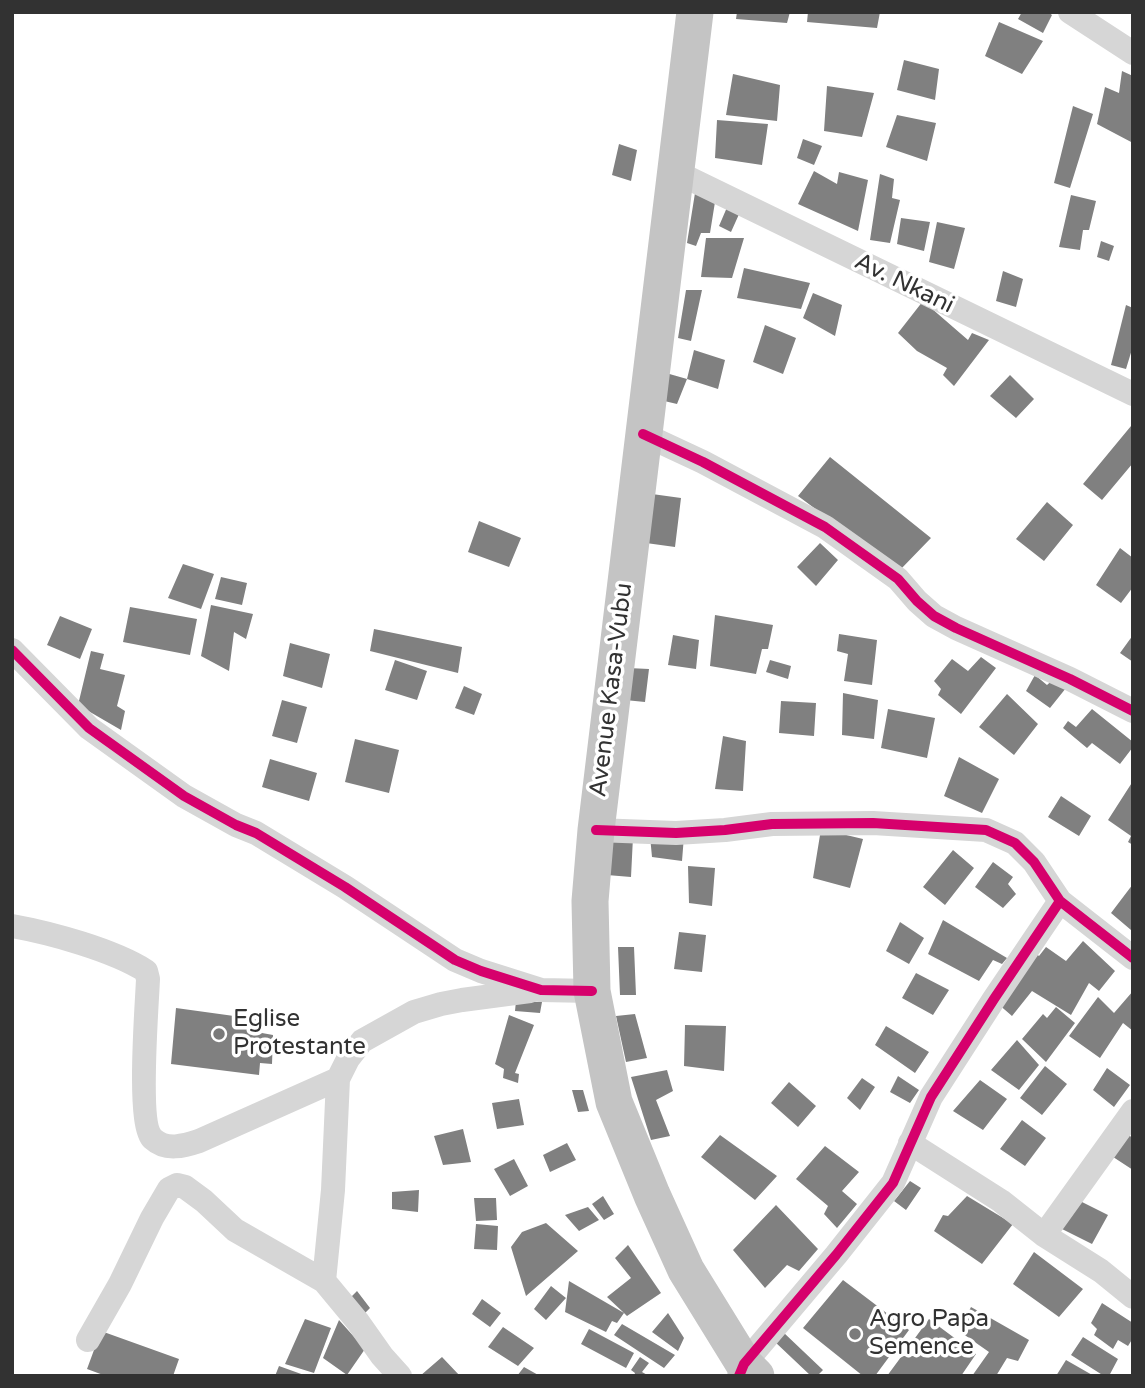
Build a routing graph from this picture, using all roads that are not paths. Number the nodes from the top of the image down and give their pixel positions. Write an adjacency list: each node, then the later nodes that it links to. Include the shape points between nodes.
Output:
1 (695, 12): 4 (highway, Avenue Kasa-Vubu)
2 (1070, 12): 3 (street)
3 (1133, 53)
4 (676, 172): 5 (street, Av. Nkani); 6 (highway, Avenue Kasa-Vubu)
5 (1133, 394)
6 (643, 434): 8 (street, via 825,527 898,579 934,617); 9 (highway, Avenue Kasa-Vubu)
7 (12, 650): 13 (street, via 89,728 184,796 334,880 455,960)
8 (1133, 711)
9 (596, 830): 10 (street, via 676,833 772,824 873,823 986,830 1014,843 1034,862); 14 (highway, Avenue Kasa-Vubu, via 590,901)
10 (1060, 901): 12 (street); 17 (street, via 931,1097)
11 (12, 926): 15 (street, via 78,943 146,971 147,1129 152,1139 167,1147 199,1141)
12 (1133, 958)
13 (541, 989): 14 (street); 15 (street, via 414,1012 362,1041)
14 (592, 991): 22 (highway, Avenue Kasa-Vubu, via 614,1102 623,1125 686,1270)
15 (338, 1079): 19 (street)
16 (1133, 1111): 18 (street)
17 (910, 1143): 18 (street, via 1001,1201); 22 (street, via 892,1183)
18 (1044, 1235): 20 (street)
19 (324, 1281): 21 (street, via 234,1230 204,1201 177,1185 169,1189 152,1218); 23 (street)
20 (1133, 1297)
21 (88, 1340)
22 (746, 1372)
23 (400, 1376)

